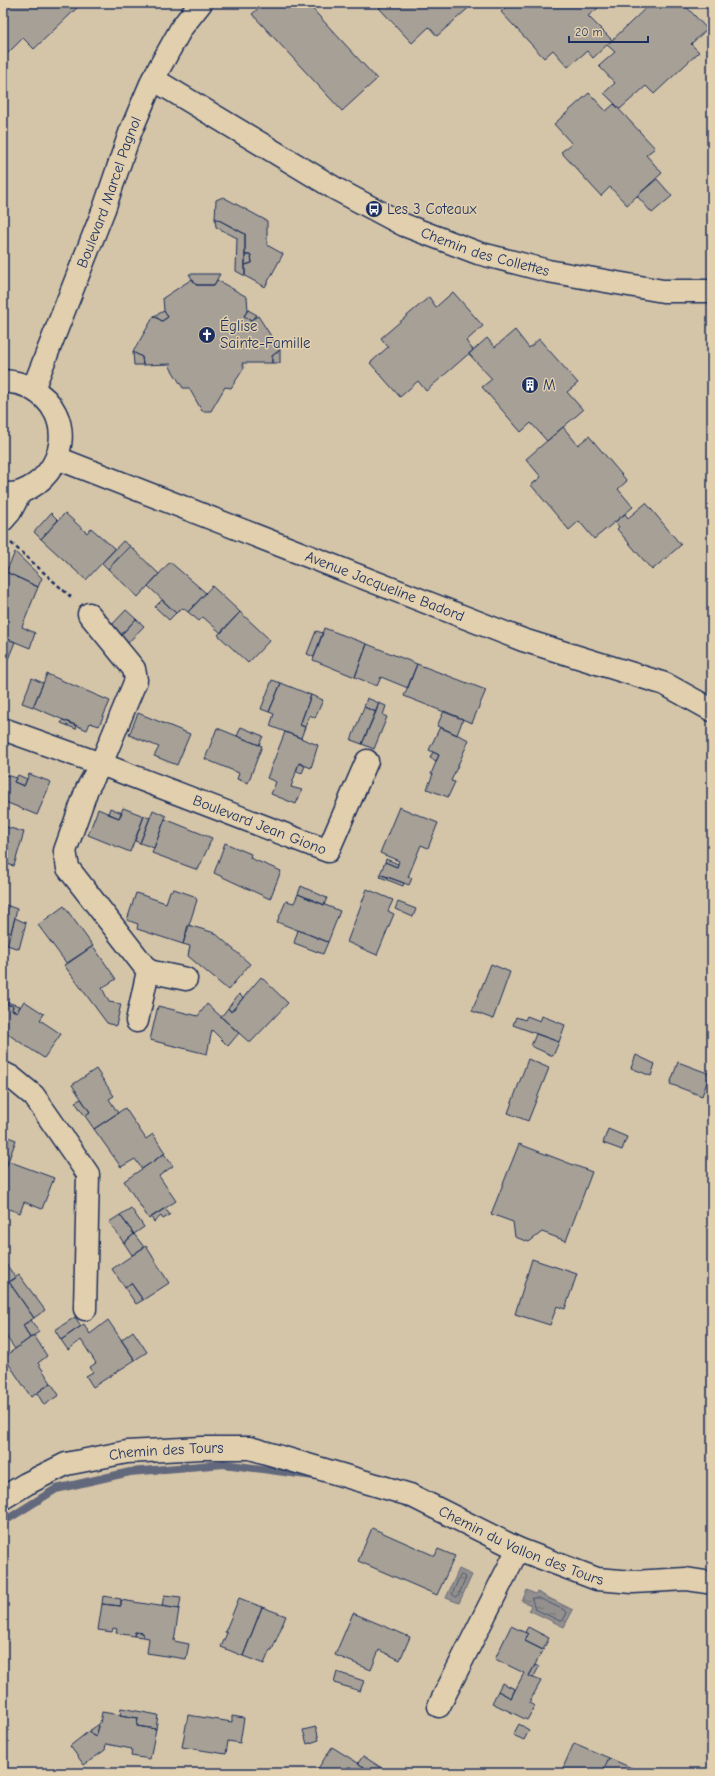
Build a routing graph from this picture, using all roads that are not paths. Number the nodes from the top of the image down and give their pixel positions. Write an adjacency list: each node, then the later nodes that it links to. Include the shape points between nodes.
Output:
1 (201, 3): 2 (street, Boulevard Marcel Pagnol, via 182,27)
2 (153, 79): 3 (street, Chemin des Collettes, via 336,189 404,225 478,253 548,271 663,291); 5 (street, Boulevard Marcel Pagnol)
3 (712, 291)
4 (3, 381): 5 (street, via 19,383)
5 (33, 389): 6 (street, via 55,412 61,442)
6 (58, 458): 7 (street, via 49,473 36,485); 10 (street, Avenue Jacqueline Badord, via 523,640)
7 (11, 493): 8 (street, via 10,512)
8 (5, 530)
9 (89, 614): 15 (street, via 134,669 136,680)
10 (665, 684): 11 (street); 12 (street, Avenue Jacqueline Badord)
11 (712, 693)
12 (712, 710)
13 (3, 729): 15 (street, Boulevard Jean Giono)
14 (367, 761): 15 (street, Boulevard Jean Giono, via 328,851)
15 (101, 764): 16 (street, via 87,789 65,851 68,868)
16 (148, 971): 17 (street); 18 (street)
17 (186, 979)
18 (138, 1022)
19 (3, 1073): 20 (street, via 34,1096 88,1174)
20 (85, 1309)
21 (337, 1472): 22 (street, Chemin des Tours, via 250,1448 127,1452 66,1464); 23 (street, Chemin du Vallon des Tours, via 410,1495)
22 (3, 1498)
23 (518, 1549): 24 (street, Chemin du Vallon des Tours, via 597,1579 633,1582 686,1579); 25 (street)
24 (712, 1583)
25 (439, 1706)

